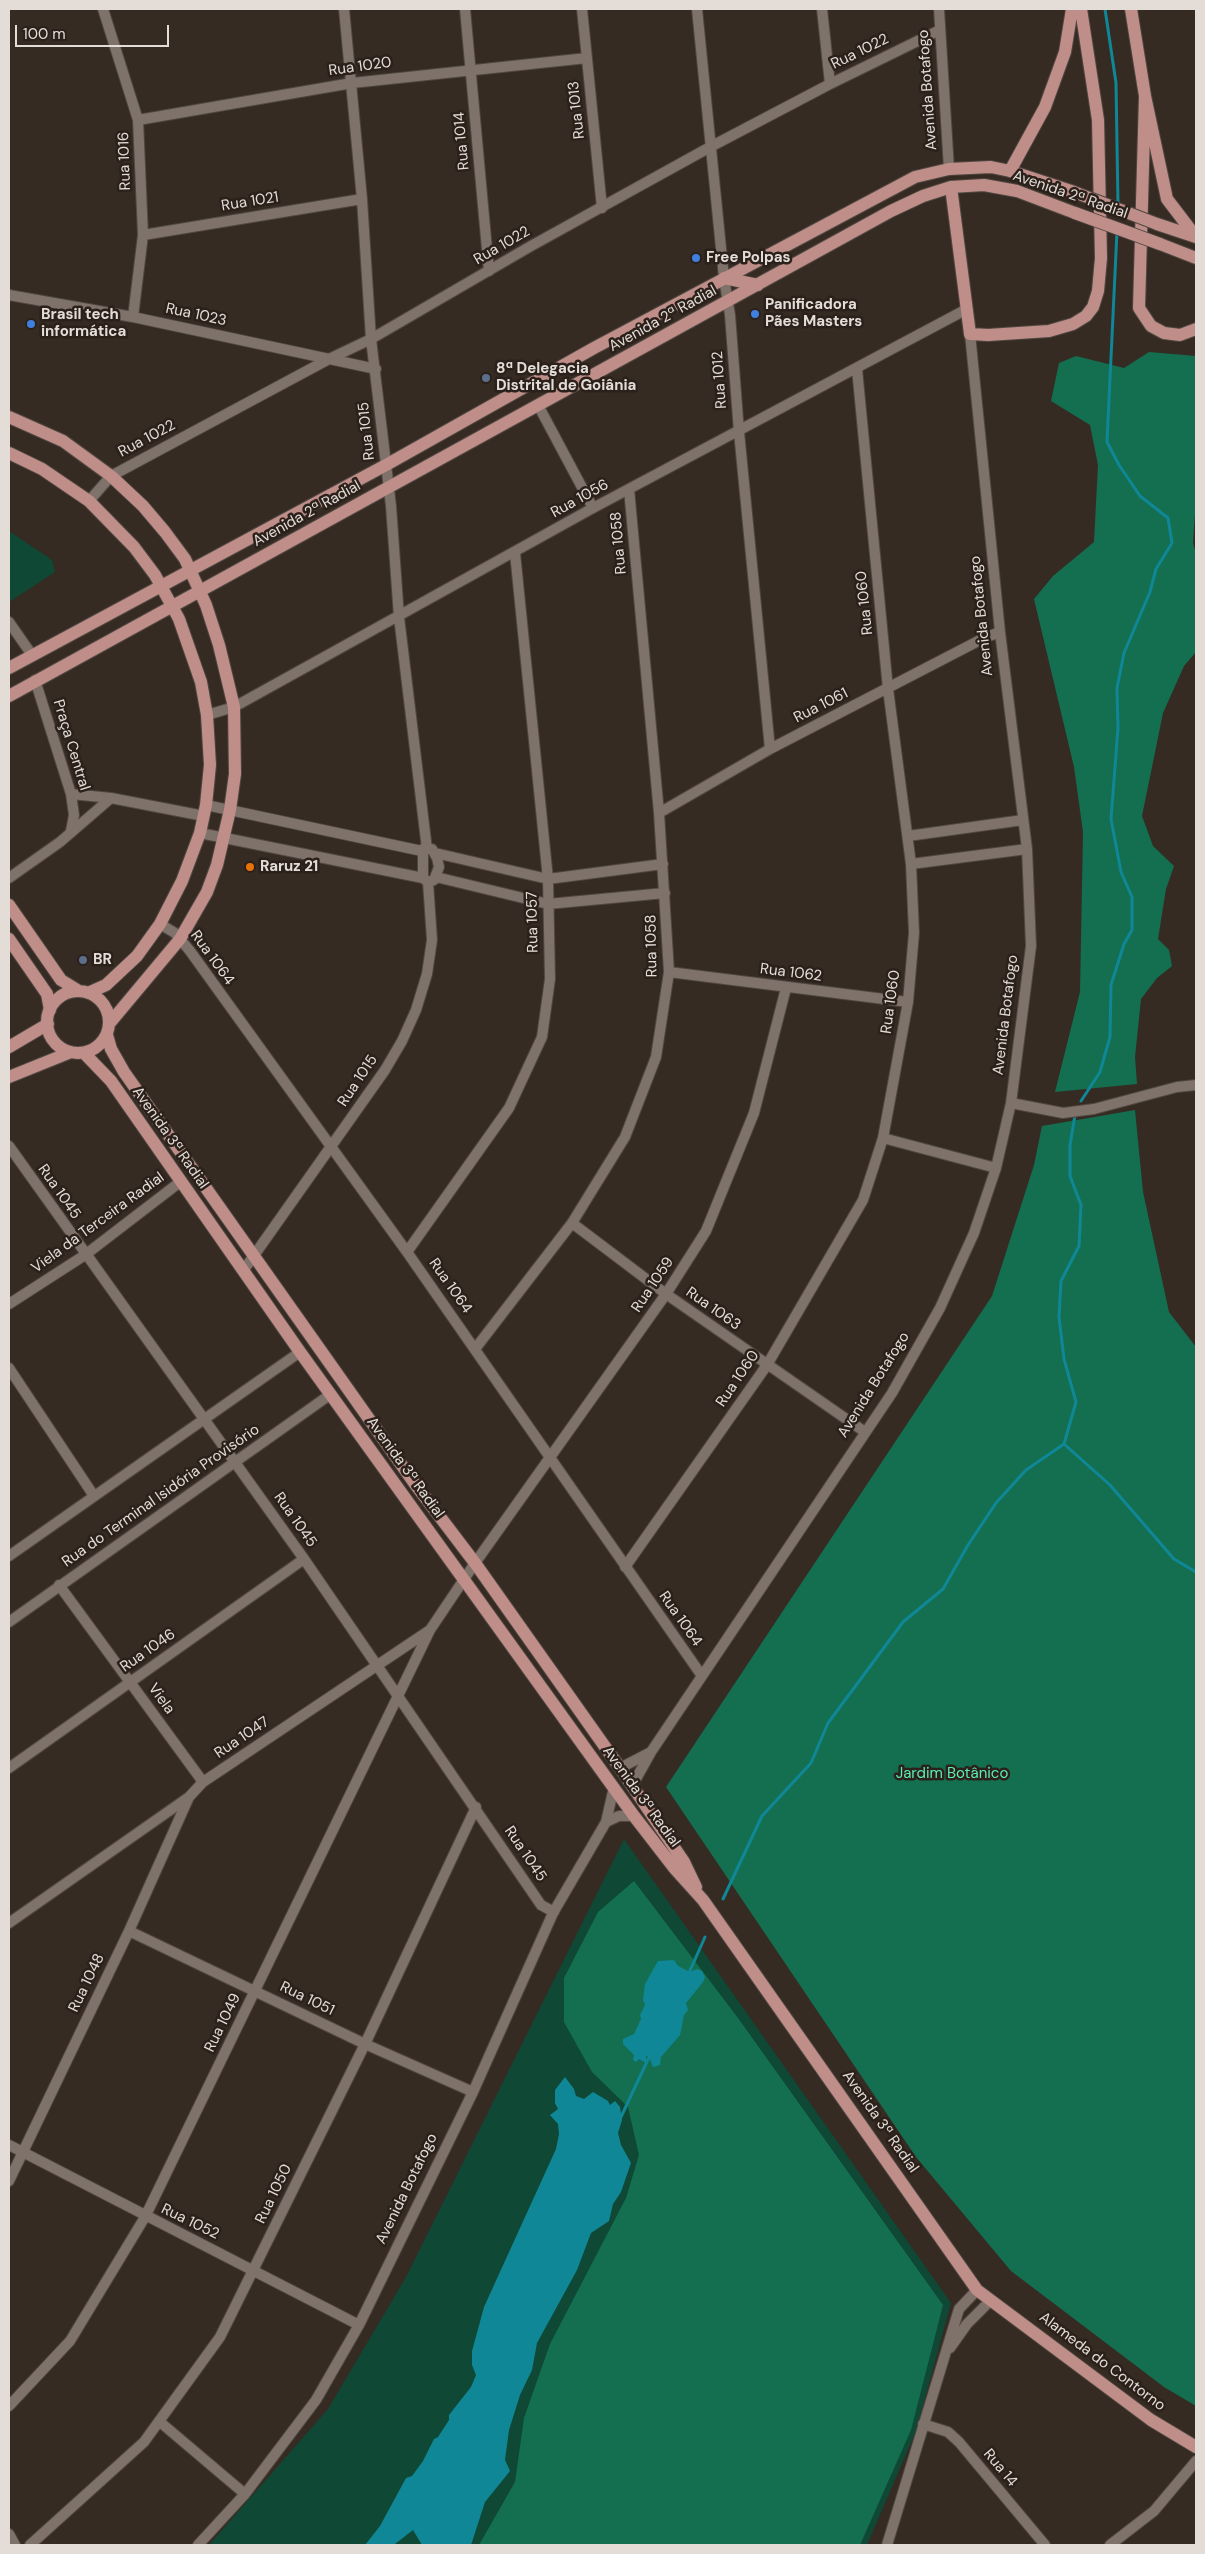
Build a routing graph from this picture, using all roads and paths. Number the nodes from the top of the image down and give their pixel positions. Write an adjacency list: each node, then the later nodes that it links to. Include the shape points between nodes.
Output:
1 (103, 9): 17 (street, Rua 1016)
2 (344, 9): 14 (street, Rua 1015)
3 (465, 9): 13 (street, Rua 1014)
4 (582, 9): 12 (street, Rua 1013)
5 (697, 9): 18 (street, Rua 1012)
6 (822, 9): 15 (street)
7 (940, 9): 11 (street, Avenida Botafogo)
8 (1072, 9): 20 (main road, via 1065,52 1045,107)
9 (1081, 9): 35 (main road, via 1098,120 1101,258 1096,299 1080,320 1049,331)
10 (1131, 9): 16 (main road)
11 (940, 30): 15 (street, Rua 1022); 19 (street, Avenida Botafogo)
12 (587, 58): 13 (street, Rua 1020); 23 (street, Rua 1013)
13 (471, 69): 14 (street, Rua 1020); 27 (street, Rua 1014)
14 (352, 83): 17 (street, Rua 1020); 22 (street, Rua 1015)
15 (830, 84): 18 (street, Rua 1022)
16 (1145, 96): 25 (main road, via 1167,199); 34 (main road, via 1138,301 1142,315 1157,330 1180,335)
17 (138, 120): 24 (street, Rua 1016)
18 (712, 146): 23 (street, Rua 1022); 28 (street, Rua 1012)
19 (949, 169): 20 (main road, Avenida 2ª Radial, via 991,167); 28 (main road, Avenida 2ª Radial, via 915,177)
20 (1010, 171): 25 (main road, Avenida 2ª Radial, bridge)
21 (951, 187): 26 (main road, Avenida 2ª Radial, bridge, via 984,185 1017,191); 29 (main road, Avenida 2ª Radial, via 936,190 891,211); 32 (main road, Avenida Botafogo)
22 (362, 200): 24 (street, Rua 1021); 36 (street, Rua 1015)
23 (602, 208): 27 (street, Rua 1022)
24 (143, 235): 33 (street, Rua 1016)
25 (1196, 237)
26 (1196, 258)
27 (489, 271): 36 (street, Rua 1022)
28 (724, 278): 29 (main road); 31 (street, Rua 1012); 44 (main road, Avenida 2ª Radial)
29 (758, 285): 31 (main road, Avenida 2ª Radial)
30 (9, 295): 33 (street, Rua 1023)
31 (728, 302): 40 (main road, Avenida 2ª Radial); 42 (street, Rua 1012)
32 (967, 309): 35 (main road, Avenida Botafogo); 39 (street, Rua 1056)
33 (133, 317): 37 (street, Rua 1023)
34 (1196, 329)
35 (970, 334): 57 (street, Avenida Botafogo)
36 (372, 339): 37 (street, Rua 1022); 38 (street, Rua 1015)
37 (329, 359): 38 (street, Rua 1023); 45 (street, Rua 1022)
38 (376, 369): 44 (street, Rua 1015)
39 (857, 369): 42 (street, Rua 1056); 61 (street, Rua 1060)
40 (538, 405): 46 (main road, Avenida 2ª Radial); 49 (street)
41 (9, 417): 45 (main road, via 63,441)
42 (739, 432): 47 (street, Rua 1056); 65 (street, Rua 1012)
43 (9, 453): 48 (main road, via 42,469)
44 (386, 465): 46 (street, Rua 1015); 51 (main road, Avenida 2ª Radial)
45 (111, 476): 48 (street, Rua 1022); 51 (main road, via 143,506)
46 (388, 487): 53 (main road, Avenida 2ª Radial); 55 (street, Rua 1015)
47 (629, 489): 49 (street, Rua 1056); 70 (street, Rua 1058)
48 (89, 501): 52 (main road, via 134,546)
49 (594, 508): 50 (street, Rua 1056)
50 (515, 553): 55 (street, Rua 1056); 81 (street, Rua 1057)
51 (191, 570): 52 (main road, Avenida 2ª Radial); 53 (main road)
52 (162, 586): 54 (main road); 58 (main road, Avenida 2ª Radial)
53 (200, 592): 54 (main road, Avenida 2ª Radial); 63 (main road, via 219,645)
54 (173, 607): 60 (main road, Avenida 2ª Radial); 64 (main road, via 192,651)
55 (399, 617): 63 (street, Rua 1056); 77 (street, Rua 1015)
56 (9, 622): 58 (street)
57 (1000, 632): 61 (street, Rua 1061); 71 (street, Avenida Botafogo)
58 (32, 655): 59 (main road, Avenida 2ª Radial)
59 (9, 668)
60 (35, 680): 62 (main road, Avenida 2ª Radial); 66 (street, Praça Central)
61 (888, 689): 65 (street, Rua 1061); 74 (street, Rua 1060)
62 (9, 696)
63 (234, 707): 64 (street, Rua 1056); 68 (main road, via 235,774)
64 (208, 715): 69 (main road, via 210,765)
65 (770, 749): 70 (street, Rua 1061)
66 (71, 794): 67 (street); 72 (street, Praça Central, via 74,815)
67 (111, 798): 69 (street); 72 (street)
68 (230, 810): 69 (street); 75 (main road); 77 (street)
69 (205, 811): 73 (main road)
70 (659, 813): 78 (street, Rua 1058)
71 (1023, 820): 74 (street); 76 (street, Avenida Botafogo)
72 (71, 831): 80 (street)
73 (200, 833): 75 (street); 86 (main road, via 182,881)
74 (908, 836): 79 (street, Rua 1060)
75 (224, 839): 82 (street); 88 (main road, via 207,892)
76 (1026, 849): 79 (street); 100 (street, Avenida Botafogo, via 1031,946)
77 (428, 851): 81 (street); 82 (street); 82 (street, via 439,867)
78 (662, 864): 81 (street); 83 (street, Rua 1058)
79 (911, 864): 92 (street, Rua 1060, via 914,933)
80 (9, 878)
81 (548, 878): 84 (street, Rua 1057)
82 (429, 879): 84 (street); 103 (street, Rua 1015, via 432,940 427,974 416,1010 385,1070)
83 (665, 892): 84 (street); 89 (street, Rua 1058)
84 (548, 904): 107 (street, Rua 1057, via 550,979 542,1037 509,1108)
85 (9, 905): 91 (main road, via 61,980)
86 (160, 924): 88 (street, Rua 1064); 91 (main road, via 137,956 117,976 106,985)
87 (9, 939): 93 (main road, via 47,994)
88 (180, 939): 95 (main road); 103 (street, Rua 1064)
89 (670, 972): 90 (street, Rua 1062); 106 (street, Rua 1058, via 656,1058 626,1137)
90 (786, 988): 92 (street, Rua 1062); 111 (street, Rua 1059, via 754,1113 706,1231)
91 (84, 992): 93 (main road, via 62,996); 95 (main road, via 104,1004)
92 (908, 1002): 101 (street, Rua 1060)
93 (50, 1010): 94 (main road)
94 (48, 1024): 96 (main road); 97 (main road, via 54,1041)
95 (108, 1030): 97 (main road, via 94,1049); 109 (main road, Avenida 3ª Radial, via 111,1049 124,1072)
96 (9, 1047)
97 (78, 1052): 98 (main road); 105 (main road, Avenida 3ª Radial, via 111,1081)
98 (9, 1076)
99 (1196, 1084): 100 (street, via 1063,1114)
100 (1011, 1103): 104 (street, Avenida Botafogo)
101 (883, 1138): 104 (street); 116 (street, Rua 1060, via 863,1200)
102 (9, 1146): 108 (street, Rua 1045)
103 (331, 1148): 107 (street, Rua 1064); 109 (street, Rua 1015)
104 (996, 1168): 120 (street, Avenida Botafogo, via 974,1232 940,1308 892,1393)
105 (180, 1182): 108 (street, Viela da Terceira Radial); 110 (main road, Avenida 3ª Radial)
106 (572, 1222): 111 (street, Rua 1063); 114 (street, Rua 1058)
107 (407, 1252): 114 (street, Rua 1064)
108 (85, 1255): 112 (street, Viela da Terceira Radial); 119 (street, Rua 1045)
109 (254, 1257): 110 (street, Rua 1015); 113 (main road, Avenida 3ª Radial)
110 (243, 1271): 115 (main road, Avenida 3ª Radial)
111 (666, 1294): 116 (street, Rua 1063); 121 (street, Rua 1059)
112 (9, 1304)
113 (298, 1315): 115 (main road, via 306,1341); 123 (main road, Avenida 3ª Radial)
114 (475, 1349): 121 (street, Rua 1064)
115 (300, 1352): 118 (main road, Avenida 3ª Radial); 119 (street)
116 (767, 1365): 120 (street, Rua 1063); 128 (street, Rua 1060)
117 (9, 1368): 124 (street)
118 (331, 1394): 122 (street, Rua do Terminal Isidória Provisório); 123 (main road, via 344,1394 402,1474); 129 (main road, Avenida 3ª Radial)
119 (204, 1420): 122 (street, Rua 1045); 124 (street)
120 (865, 1432): 134 (street, Avenida Botafogo)
121 (550, 1456): 127 (street, Rua 1059); 128 (street, Rua 1064)
122 (236, 1462): 126 (street, Rua 1045); 130 (street, Rua do Terminal Isidória Provisório)
123 (415, 1484): 127 (main road, Avenida 3ª Radial)
124 (94, 1496): 125 (street)
125 (9, 1556)
126 (304, 1559): 133 (street, Rua 1045); 135 (street, Rua 1046)
127 (475, 1563): 129 (street, Rua 1047); 139 (main road, Avenida 3ª Radial)
128 (624, 1567): 134 (street, Rua 1064)
129 (464, 1578): 132 (street, Rua 1047); 142 (main road, Avenida 3ª Radial)
130 (59, 1585): 131 (street, Rua do Terminal Isidória Provisório); 135 (street, Viela)
131 (9, 1622)
132 (430, 1630): 133 (street, Rua 1047); 136 (street, Rua 1049)
133 (376, 1664): 136 (street, Rua 1045); 140 (street, Rua 1047)
134 (702, 1676): 137 (street, Avenida Botafogo)
135 (130, 1682): 138 (street, Rua 1046); 140 (street, Viela)
136 (398, 1696): 144 (street, Rua 1045); 151 (street, Rua 1049)
137 (652, 1752): 139 (street); 141 (street, Avenida Botafogo)
138 (9, 1768)
139 (620, 1768): 141 (main road, Avenida 3ª Radial)
140 (204, 1782): 143 (street, Rua 1047)
141 (632, 1786): 147 (main road, Avenida 3ª Radial, via 684,1862)
142 (614, 1787): 145 (main road, Avenida 3ª Radial); 146 (street, Avenida Botafogo)
143 (189, 1796): 149 (street, Rua 1047); 150 (street, Rua 1048)
144 (476, 1807): 148 (street, Rua 1045, via 541,1905); 152 (street, Rua 1050)
145 (634, 1816): 146 (street, via 619,1816); 147 (main road, Avenida 3ª Radial)
146 (606, 1822): 148 (street, Avenida Botafogo)
147 (703, 1900): 159 (main road, Avenida 3ª Radial)
148 (554, 1912): 153 (street, Avenida Botafogo)
149 (9, 1923)
150 (128, 1931): 151 (street, Rua 1051); 155 (street, Rua 1048)
151 (256, 1990): 152 (street, Rua 1051); 157 (street, Rua 1049)
152 (365, 2044): 153 (street, Rua 1051); 158 (street, Rua 1050)
153 (473, 2092): 161 (street, Avenida Botafogo)
154 (9, 2146): 155 (street, Rua 1052)
155 (23, 2152): 156 (street, Rua 1048); 157 (street, Rua 1052)
156 (9, 2181)
157 (145, 2217): 158 (street, Rua 1052); 163 (street, Rua 1049, via 70,2341)
158 (253, 2270): 161 (street, Rua 1052); 164 (street, Rua 1050, via 220,2337)
159 (977, 2290): 160 (main road, Alameda do Contorno); 162 (street, via 959,2309)
160 (991, 2300): 162 (street, via 966,2324); 166 (main road, Alameda do Contorno, via 1151,2420)
161 (359, 2325): 168 (street, Avenida Botafogo, via 316,2400)
162 (943, 2360): 165 (street)
163 (9, 2406)
164 (160, 2422): 168 (street); 171 (street, Rua 1050, via 144,2442)
165 (923, 2424): 173 (street); 174 (street, Rua 14, via 948,2432 959,2442)
166 (1196, 2447)
167 (1196, 2461): 175 (street, via 1154,2511)
168 (245, 2494): 172 (street, Avenida Botafogo)
169 (9, 2534): 170 (street)
170 (15, 2545)
171 (30, 2545)
172 (198, 2545)
173 (887, 2545)
174 (1045, 2545)
175 (1110, 2545)

